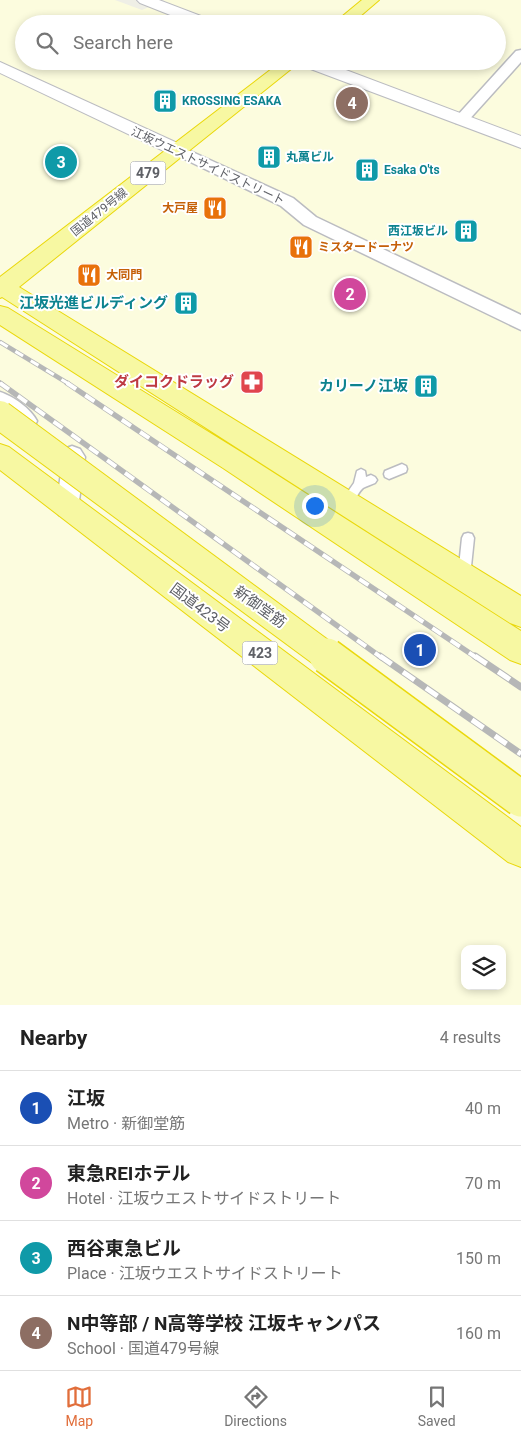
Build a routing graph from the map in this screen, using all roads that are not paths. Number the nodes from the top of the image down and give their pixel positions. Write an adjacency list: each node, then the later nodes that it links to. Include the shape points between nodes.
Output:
1 (371, 0): 4 (highway)
2 (151, 1): 3 (street)
3 (186, 15)
4 (352, 15)
5 (521, 54): 9 (street)
6 (0, 67): 11 (street, 江坂ウエストサイドストリート)
7 (281, 70): 11 (highway, 国道479号線 / 479)
8 (330, 70): 9 (street)
9 (461, 120): 10 (street)
10 (521, 142)
11 (177, 150): 12 (highway, 国道479号線 / 479); 14 (street, 江坂ウエストサイドストリート, via 287,202 310,221)
12 (1, 287): 22 (highway, via 359,486)
13 (0, 314): 24 (highway, via 232,460)
14 (521, 323)
15 (0, 400): 20 (street, via 74,457)
16 (0, 415): 25 (highway, 新御堂筋 / 423, bridge)
17 (0, 456): 20 (highway, 国道423号 / 423)
18 (402, 469): 19 (lane)
19 (389, 474)
20 (67, 508): 26 (highway, 国道423号 / 423)
21 (468, 538): 22 (lane)
22 (464, 576): 23 (highway)
23 (521, 613)
24 (521, 649)
25 (521, 799)
26 (521, 849)

